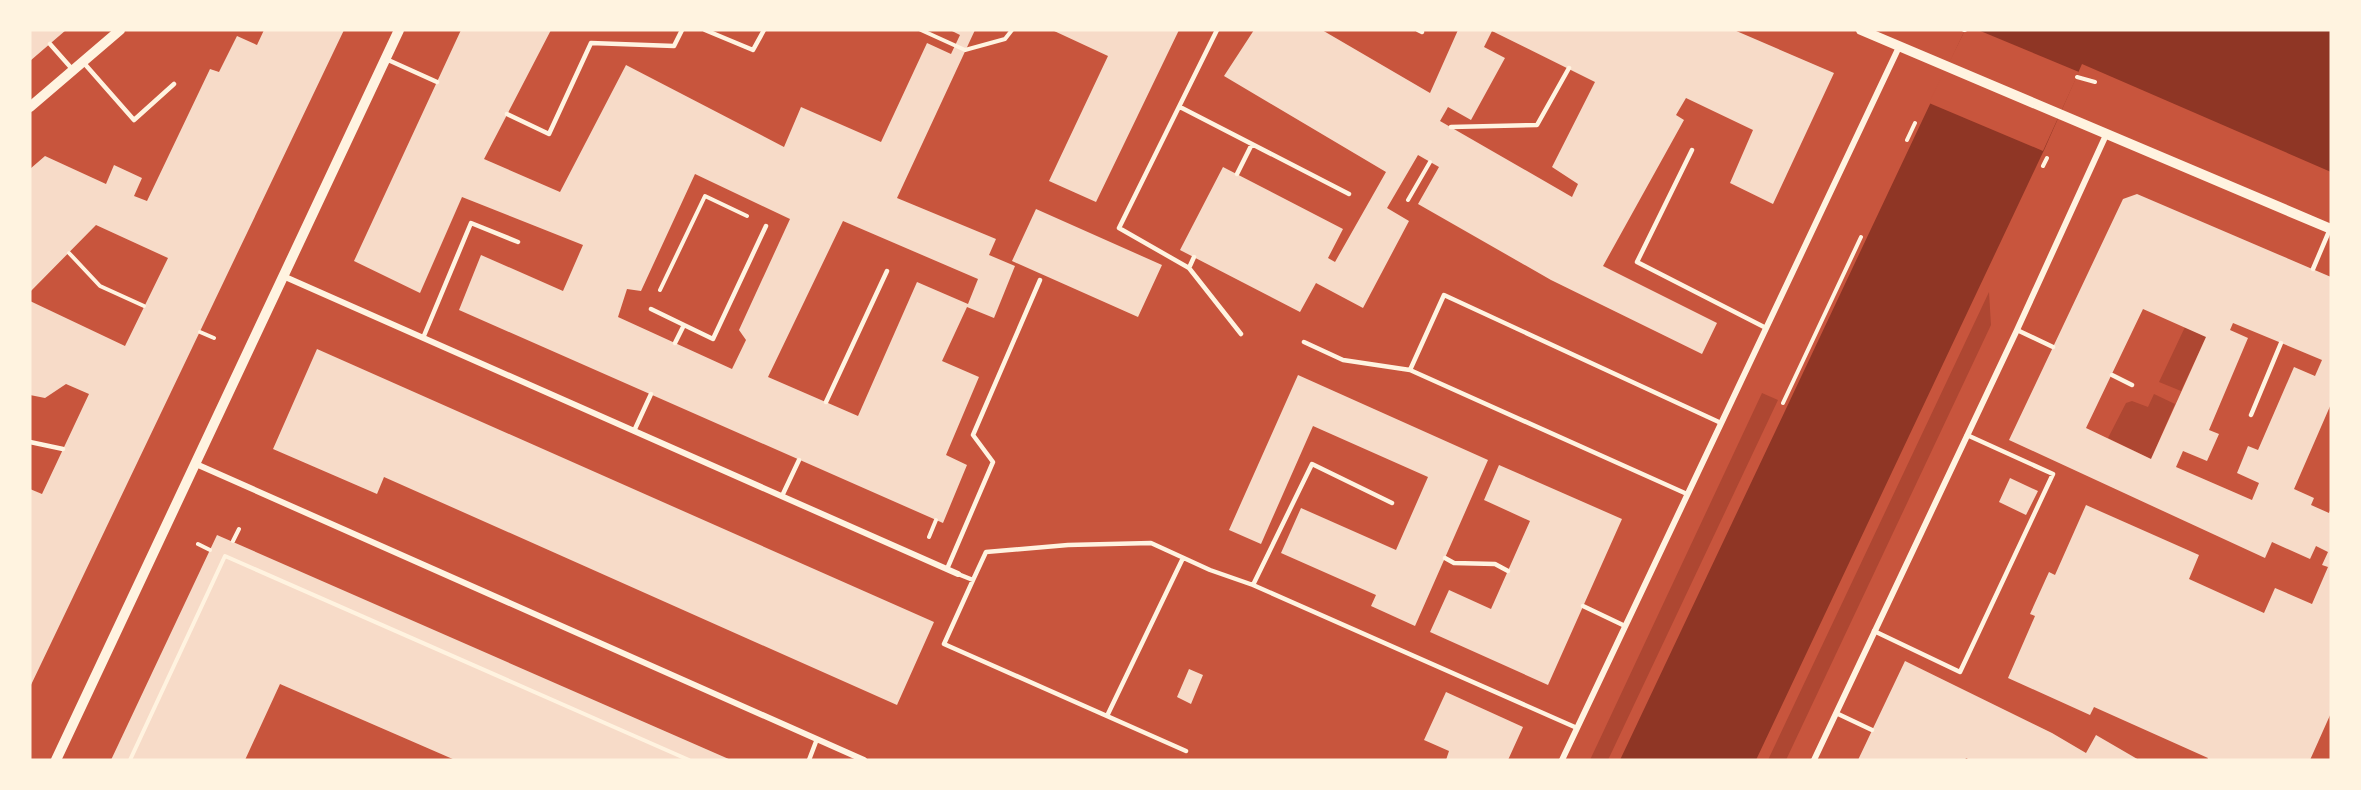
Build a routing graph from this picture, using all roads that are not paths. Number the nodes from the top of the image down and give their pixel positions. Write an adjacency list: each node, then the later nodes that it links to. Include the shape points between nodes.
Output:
1 (120, 30): 11 (street)
2 (399, 30): 10 (street)
3 (682, 30): 18 (lane, via 674,46 591,43 549,134)
4 (705, 30): 5 (lane, via 753,50)
5 (764, 30)
6 (1217, 30): 17 (lane)
7 (1861, 30): 9 (street)
8 (50, 44): 13 (lane)
9 (1899, 46): 20 (street); 36 (street)
10 (386, 59): 14 (lane); 32 (street)
11 (83, 62): 13 (street); 15 (lane, via 134,120)
12 (1569, 68): 19 (lane, via 1537,125)
13 (73, 70): 16 (street)
14 (437, 82)
15 (174, 84)
16 (30, 107)
17 (1180, 107): 21 (lane); 29 (lane, via 1119,228)
18 (507, 114)
19 (1451, 127)
20 (2106, 135): 26 (street); 37 (street)
21 (1252, 144): 23 (lane); 24 (lane)
22 (1692, 150): 36 (lane, via 1637,262)
23 (1237, 174)
24 (1349, 194)
25 (766, 226): 35 (lane, via 713,339)
26 (2331, 229): 30 (lane)
27 (518, 242): 39 (lane, via 471,223)
28 (1194, 257): 29 (lane)
29 (1189, 268): 38 (lane)
30 (2313, 269)
31 (887, 271): 48 (lane)
32 (283, 276): 39 (street); 56 (street)
33 (1040, 280): 62 (lane, via 973,435 993,462)
34 (651, 309): 35 (lane)
35 (684, 325): 41 (lane)
36 (1766, 328): 50 (street)
37 (2017, 330): 43 (lane); 52 (street)
38 (1241, 334)
39 (423, 338): 51 (street)
40 (1304, 342): 44 (lane, via 1343,360)
41 (675, 343)
42 (2282, 343): 49 (lane)
43 (2053, 347)
44 (1410, 370): 50 (lane, via 1444,295); 57 (lane)
45 (2112, 375): 46 (lane)
46 (2132, 385)
47 (651, 394): 51 (lane)
48 (826, 402)
49 (2251, 415)
50 (1721, 423): 57 (street)
51 (634, 431): 58 (street)
52 (1967, 435): 69 (street); 69 (lane, via 2053,474 1960,672)
53 (30, 442): 54 (lane)
54 (63, 449)
55 (799, 460): 58 (lane)
56 (195, 464): 74 (street); 76 (street)
57 (1687, 494): 68 (street)
58 (782, 496): 62 (street)
59 (1392, 503): 66 (lane, via 1312,464)
60 (1183, 558): 65 (lane, via 1151,543 986,552); 66 (lane); 71 (lane)
61 (1444, 558): 63 (lane, via 1454,563 1495,564)
62 (947, 568): 64 (street)
63 (1508, 571)
64 (958, 574): 65 (lane)
65 (973, 580): 71 (lane, via 944,644)
66 (1253, 585): 72 (lane)
67 (1583, 606): 68 (lane)
68 (1625, 626): 72 (street)
69 (1874, 631): 70 (street)
70 (1836, 713): 73 (lane); 80 (street)
71 (1107, 716): 75 (lane)
72 (1577, 728): 79 (street)
73 (1872, 730)
74 (817, 739): 77 (lane); 78 (street)
75 (1186, 751)
76 (56, 760)
77 (809, 760)
78 (864, 760)
79 (1562, 760)
80 (1814, 760)

